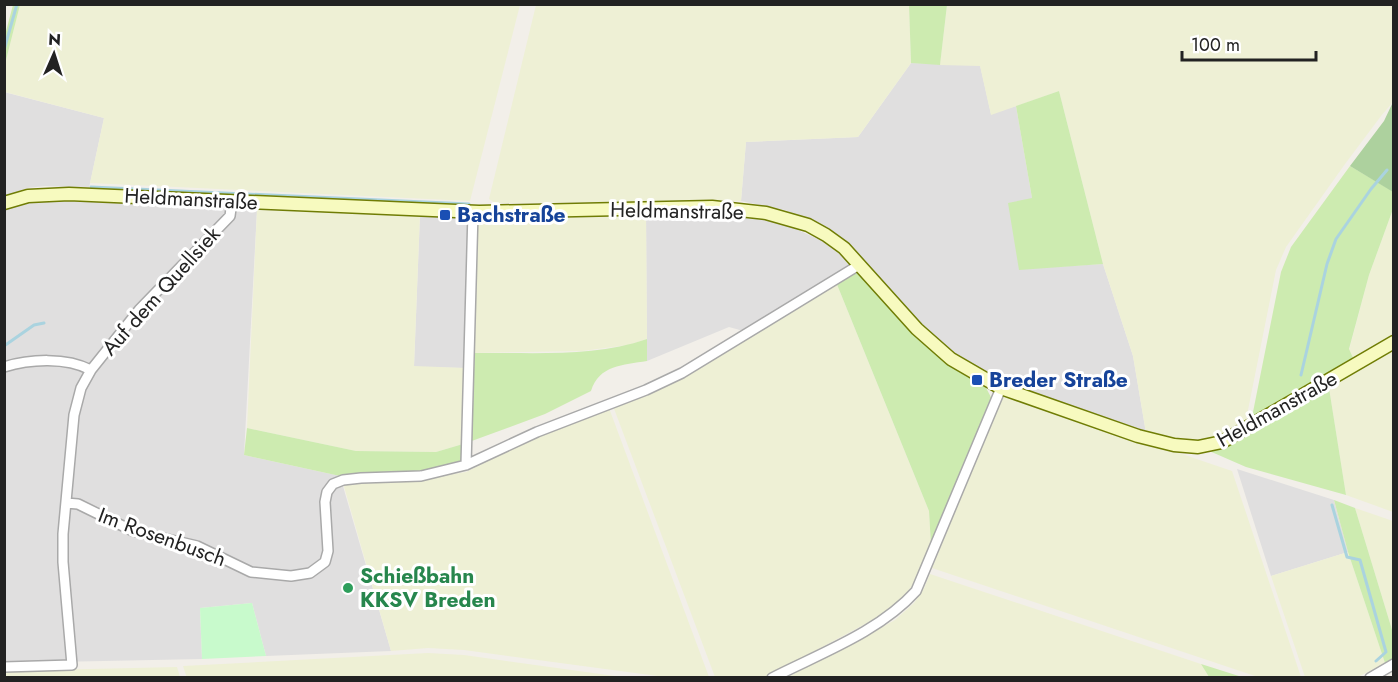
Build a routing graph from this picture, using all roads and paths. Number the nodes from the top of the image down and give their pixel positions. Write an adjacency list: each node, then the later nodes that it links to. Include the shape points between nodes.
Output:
1 (232, 201): 2 (main road, Heldmanstraße, via 46,194); 3 (main road, Heldmanstraße); 7 (street, Auf dem Quellsiek, via 230,216 220,228 139,310)
2 (4, 203)
3 (473, 212): 4 (main road, Heldmanstraße, via 739,209 808,225 844,248); 9 (street)
4 (859, 265): 8 (main road, Heldmanstraße, via 916,329 951,359); 9 (street, via 682,373)
5 (1394, 342): 8 (main road, Heldmanstraße, via 1243,431 1222,442 1198,447 1138,436)
6 (4, 367): 7 (street, via 50,361)
7 (91, 369): 10 (street, Auf dem Quellsiek, via 76,403)
8 (1001, 388): 13 (street, via 916,591 885,618)
9 (466, 465): 10 (street, Im Rosenbusch, via 421,476 361,478 333,484 325,502 325,561 310,573 291,576 251,572 197,546 133,531 78,504)
10 (66, 504): 12 (street, Auf dem Quellsiek, via 63,562 72,665)
11 (1394, 664): 14 (street)
12 (4, 667)
13 (772, 678)
14 (1370, 678)

